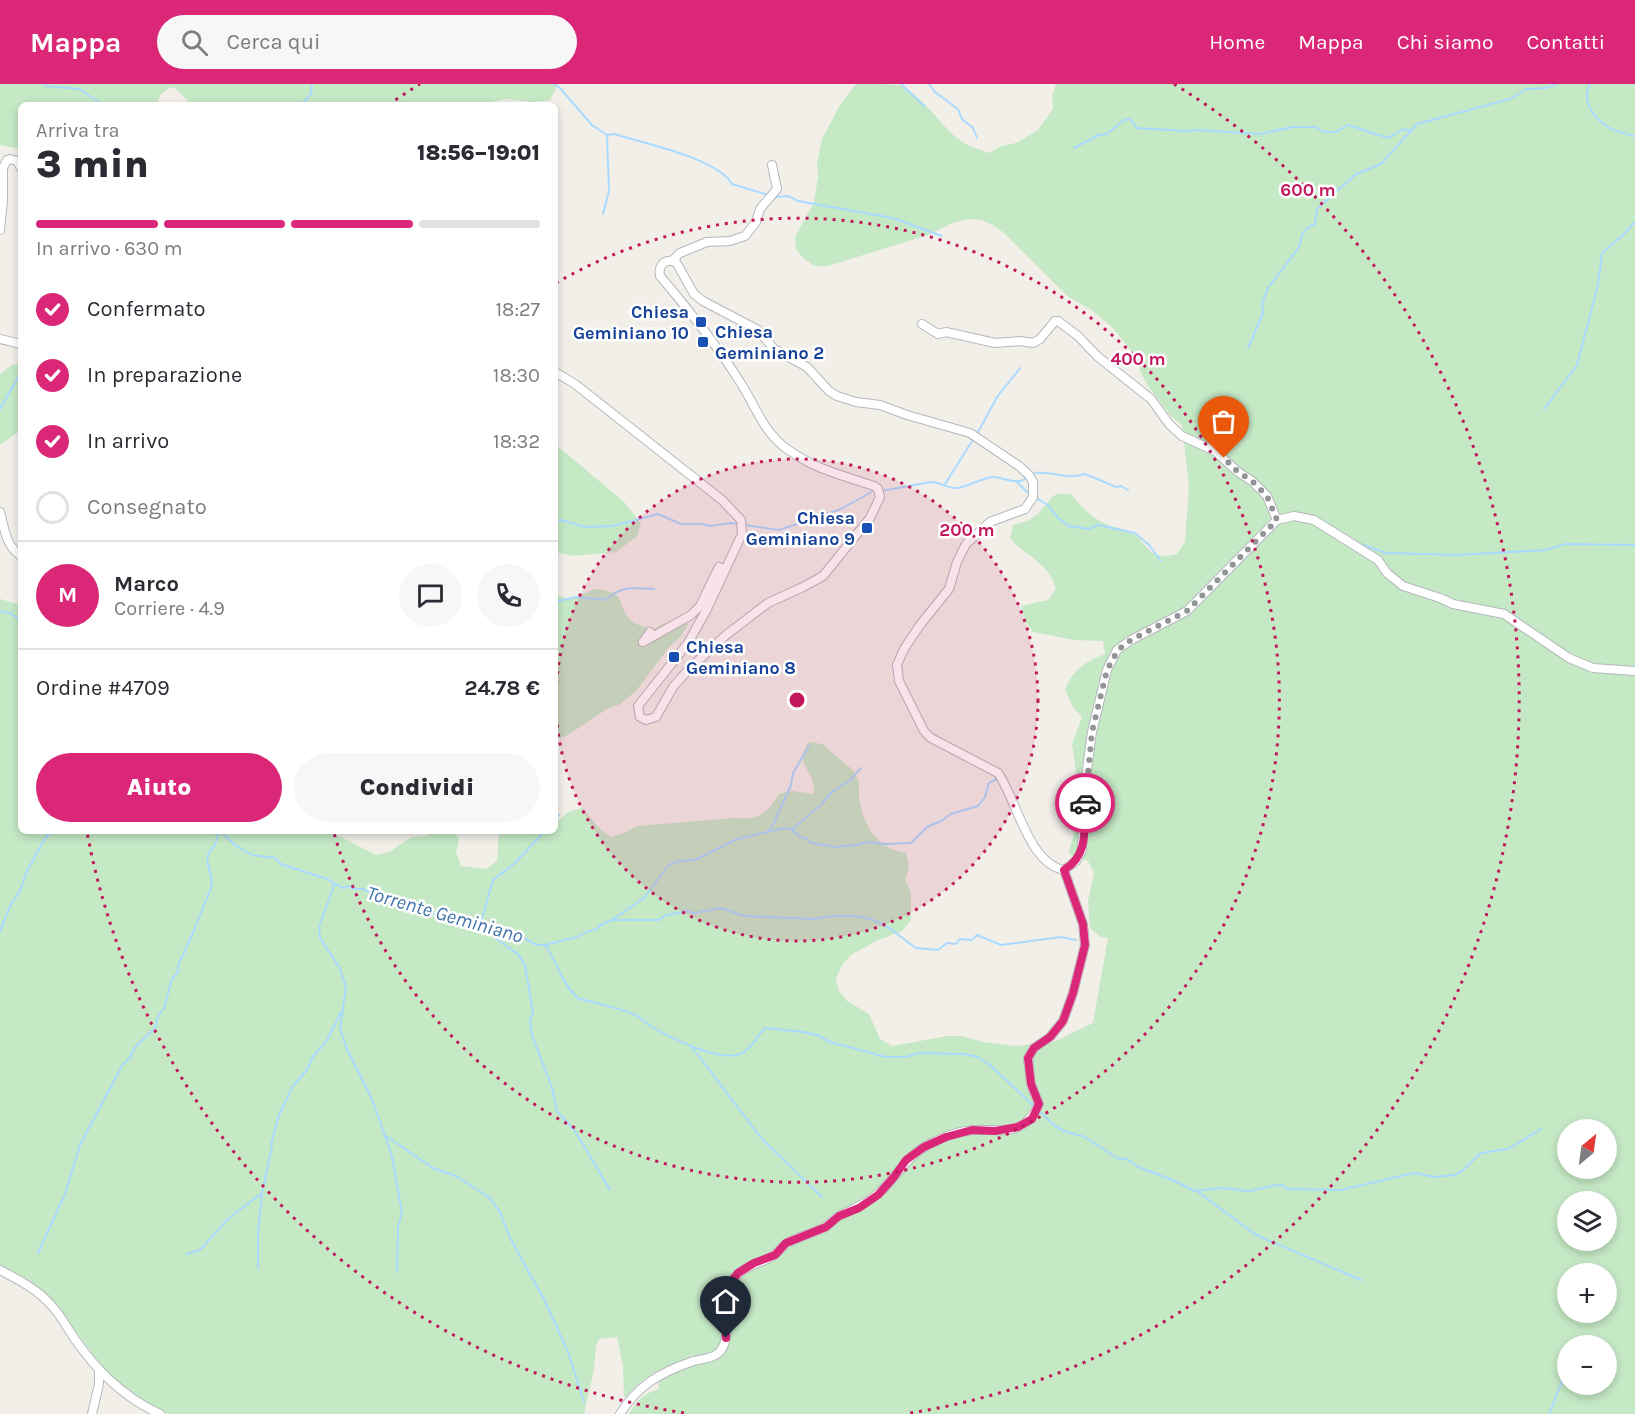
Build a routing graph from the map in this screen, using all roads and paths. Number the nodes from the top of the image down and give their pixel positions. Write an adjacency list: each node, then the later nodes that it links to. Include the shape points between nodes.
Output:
1 (18, 163): 3 (street, via 7,160 3,168)
2 (772, 165): 4 (street, via 777,189 760,208 756,222 745,236 707,242 680,252)
3 (0, 230)
4 (672, 261): 12 (street, via 661,266 660,276 739,380 773,437 818,468 874,486 880,497 870,518 823,576 768,603 726,635 673,687 656,717 650,721 643,719 638,706 688,643); 15 (street, via 678,264 694,294 758,330 774,349 807,367 837,396 970,433 1029,475 1034,489 1030,503 1019,513 990,522 966,544 949,589 904,649 897,665 899,681 924,731 939,743 998,773 1030,840 1044,860)
5 (922, 324): 10 (street, via 938,334 946,332 995,343 1033,343 1058,321 1151,399 1182,436 1215,451 1252,481 1267,496)
6 (0, 339): 7 (street)
7 (18, 343)
8 (558, 374): 12 (street, via 738,515 742,534)
9 (0, 512): 11 (street, via 5,538)
10 (1277, 520): 14 (street, via 1294,516 1314,520 1373,556 1403,586 1453,604 1504,614 1569,658 1593,668); 15 (street, via 1187,611 1118,650 1107,670 1092,732 1082,850)
11 (18, 553)
12 (725, 570): 13 (street, via 719,567 700,606 691,615 644,642)
13 (650, 632)
14 (1635, 671)
15 (1064, 870): 20 (street, via 1083,924 1085,945 1063,1021 1028,1058 1031,1084 1039,1104 1032,1119 1018,1127 972,1130 924,1147 906,1160 878,1195 859,1208 786,1243 775,1255 738,1273 729,1285 723,1348 716,1355 651,1380)
16 (0, 1270): 17 (street, via 48,1301)
17 (99, 1372): 18 (street); 19 (street, via 126,1396)
18 (92, 1414)
19 (160, 1414)
20 (620, 1414)

